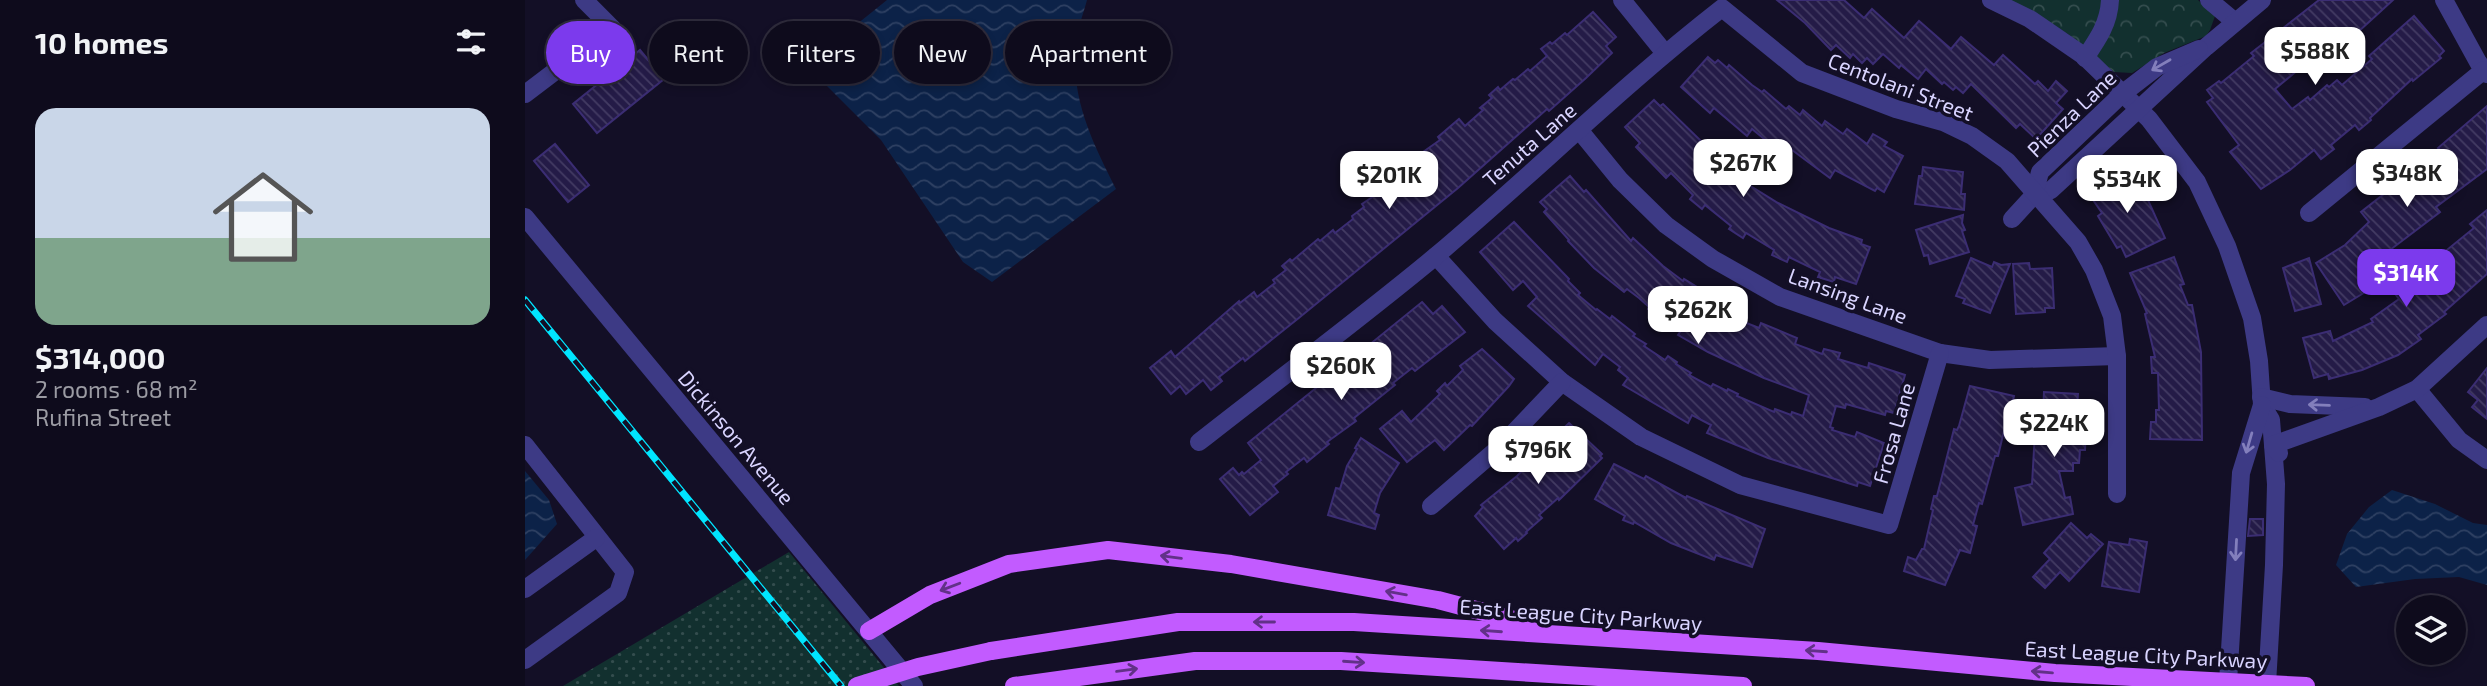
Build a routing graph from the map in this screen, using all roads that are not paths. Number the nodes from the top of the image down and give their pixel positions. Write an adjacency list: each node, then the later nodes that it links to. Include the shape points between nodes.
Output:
1 (584, 0): 14 (street, via 612,28)
2 (1622, 0): 11 (street)
3 (1991, 0): 12 (street, via 2030,19)
4 (2110, 0): 12 (street, via 2102,32)
5 (2209, 0): 9 (street)
6 (2262, 0): 9 (street, Pienza Lane)
7 (2444, 0): 13 (street)
8 (1722, 8): 11 (street, Tenuta Lane); 18 (street, Centolani Street, via 1802,73 1972,136 2007,161)
9 (2234, 21): 10 (street, Pienza Lane)
10 (2206, 47): 15 (street, Pienza Lane, one-way to 15, via 2157,67); 16 (street, Pienza Lane)
11 (1664, 52): 17 (street, Tenuta Lane)
12 (2085, 58): 15 (street)
13 (2485, 72): 19 (street)
14 (525, 94)
15 (2122, 94): 16 (street); 18 (street, Pienza Lane, via 2040,172)
16 (2137, 110): 18 (street, Pienza Lane, via 2051,190); 28 (street, via 2197,182 2227,246 2252,318)
17 (1580, 131): 22 (street, Tenuta Lane); 24 (street, Lansing Lane, via 1648,207 1713,259 1780,297)
18 (2034, 195): 21 (street); 25 (street, Centolani Street, via 2078,242 2094,270 2112,316)
19 (2309, 213)
20 (525, 217): 38 (street, Dickinson Avenue)
21 (2012, 219)
22 (1436, 256): 26 (street, via 1495,321); 30 (street, Tenuta Lane)
23 (2487, 325): 27 (street)
24 (1940, 353): 25 (street, Lansing Lane, via 1990,360); 26 (street, Frosa Lane, via 1889,526 1740,485 1641,437)
25 (2117, 356): 34 (street, Centolani Street)
26 (1562, 382): 35 (street, via 1502,444)
27 (2417, 389): 29 (street); 33 (street, via 2459,440)
28 (2261, 401): 29 (street, one-way to 28); 32 (street, via 2271,420); 41 (street, one-way to 41, via 2241,473)
29 (2379, 407): 32 (street)
30 (1199, 442)
31 (525, 445): 36 (street)
32 (2273, 445): 42 (street, via 2274,565)
33 (2487, 460)
34 (2117, 494)
35 (1431, 506)
36 (596, 538): 37 (street); 40 (street, via 625,572 618,593)
37 (525, 589)
38 (869, 631): 39 (main road, one-way to 38, via 1438,600 1231,564 1108,550 1009,564 930,595); 44 (street, Dickinson Avenue)
39 (1582, 637): 41 (main road, East League City Parkway, one-way to 39); 43 (main road, East League City Parkway, one-way to 43, bridge, via 1354,622 1178,622 991,652)
40 (525, 660)
41 (2228, 684): 42 (main road, East League City Parkway)
42 (2267, 685): 47 (main road, East League City Parkway)
43 (857, 686)
44 (914, 686)
45 (1014, 686): 46 (main road, one-way to 46, via 1195,661 1341,661)
46 (1743, 686)
47 (2306, 686)

